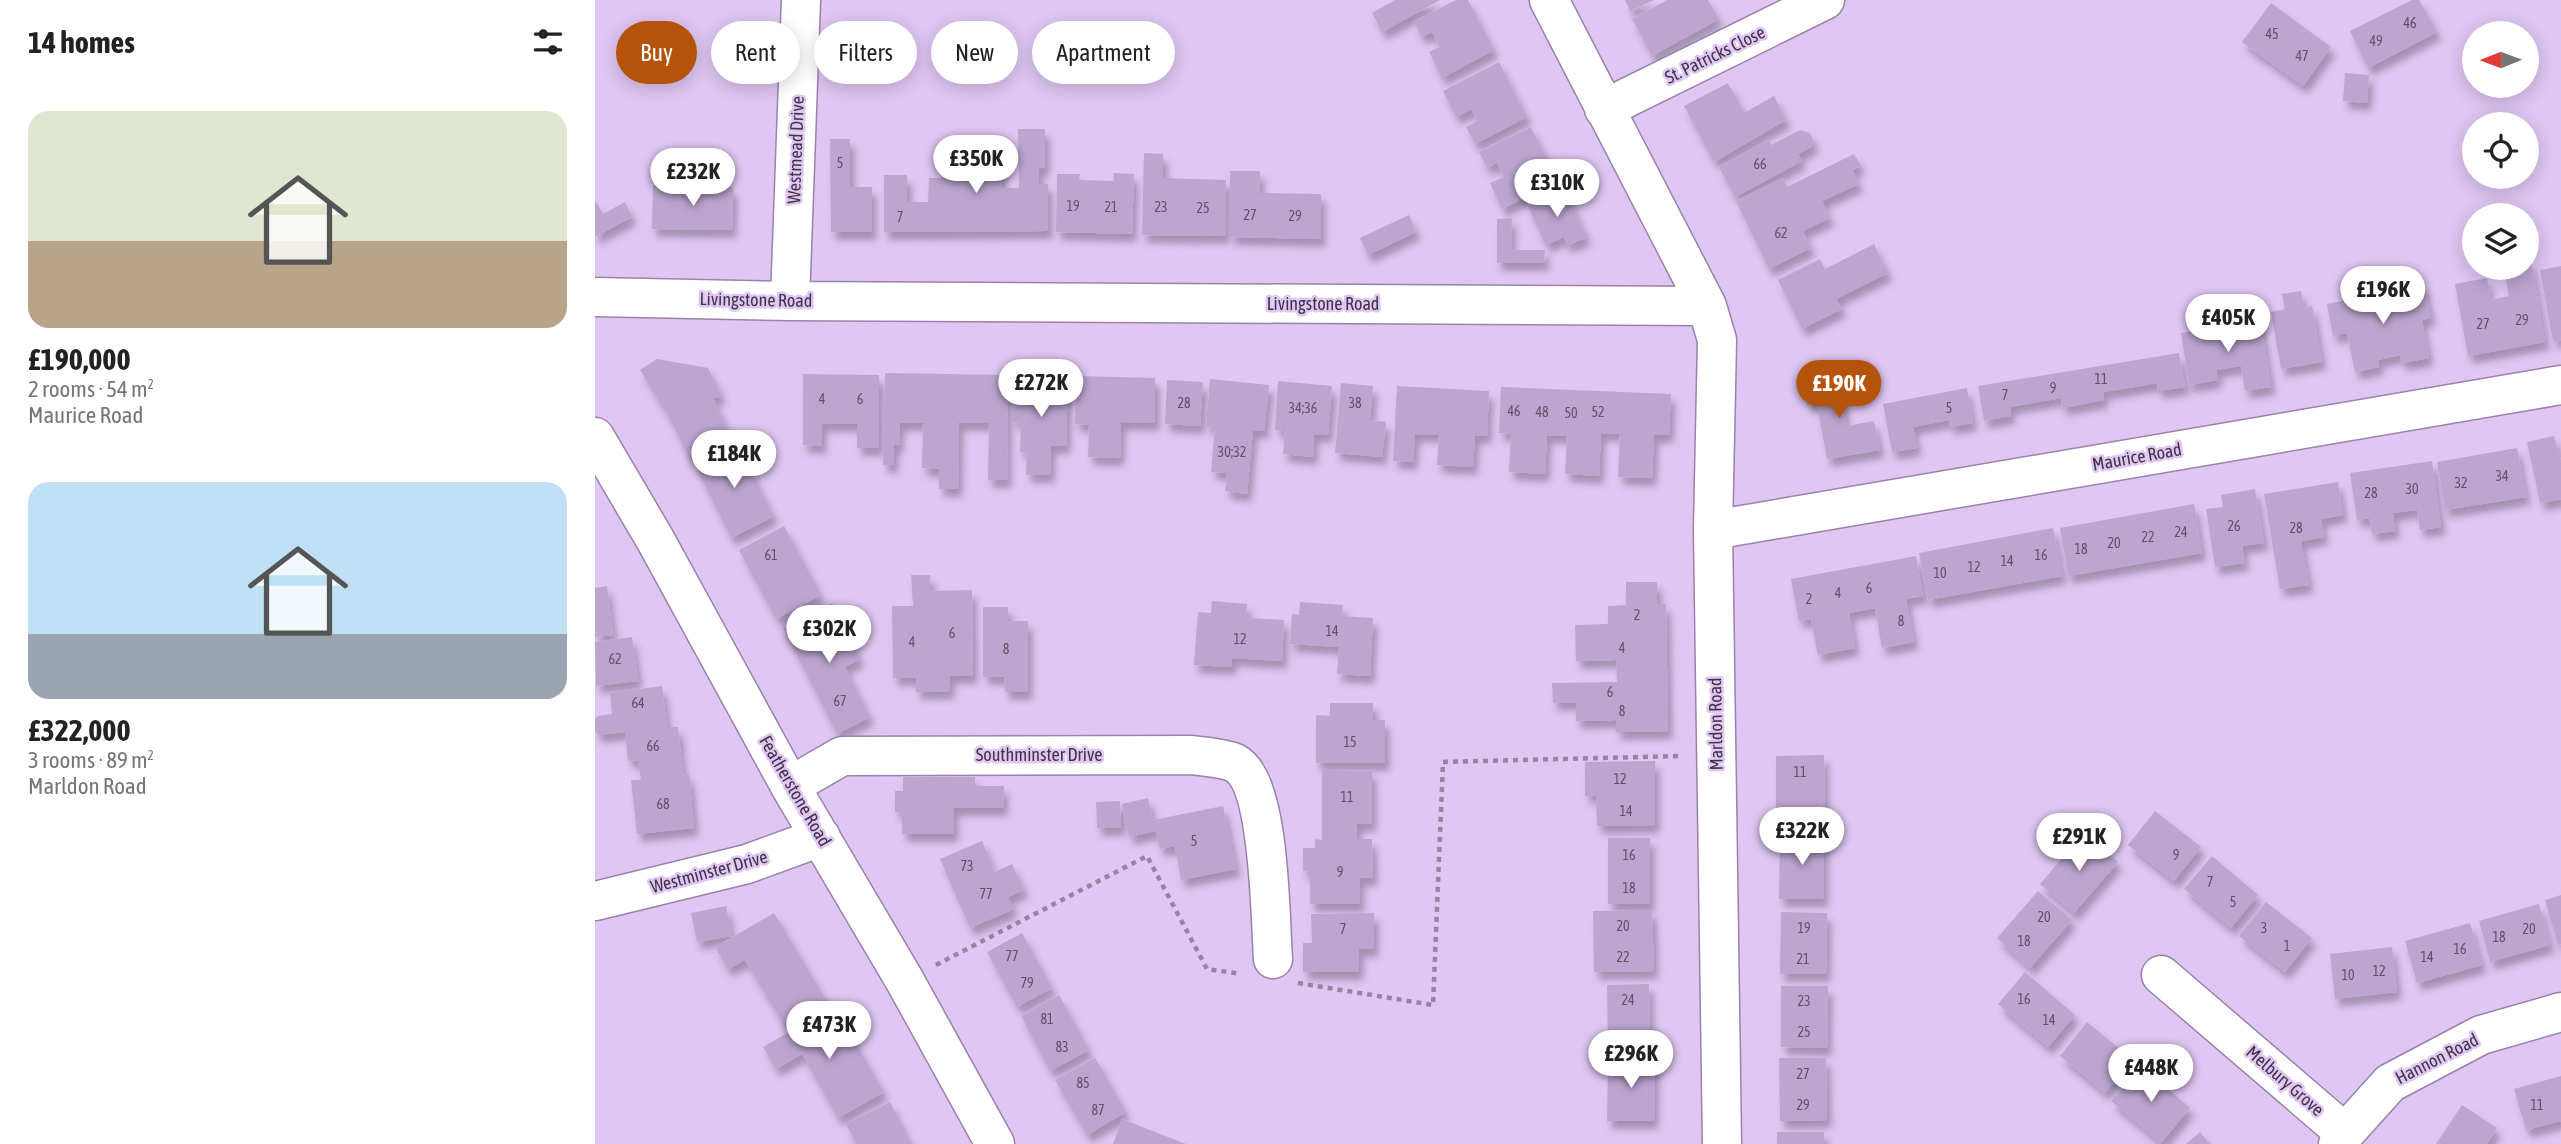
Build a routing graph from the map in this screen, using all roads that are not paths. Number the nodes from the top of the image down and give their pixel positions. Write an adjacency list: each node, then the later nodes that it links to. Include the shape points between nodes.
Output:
1 (801, 0): 6 (street, Westmead Drive)
2 (1549, 0): 4 (street)
3 (1825, 0): 4 (street, St. Patricks Close)
4 (1604, 109): 7 (street)
5 (595, 297): 6 (street, Livingstone Road)
6 (790, 301): 7 (street, Livingstone Road)
7 (1707, 306): 10 (street, Marldon Road, via 1717,340)
8 (2561, 385): 10 (street, Maurice Road)
9 (595, 437): 11 (street, Featherstone Road)
10 (1713, 530): 19 (street, Marldon Road)
11 (790, 786): 12 (street, Featherstone Road); 14 (street, Southminster Drive, via 842,756 1192,755 1235,764 1251,782 1262,816)
12 (821, 837): 13 (street, Westminster Drive, via 747,864); 18 (street, Featherstone Road)
13 (595, 901)
14 (1269, 972)
15 (2161, 975): 17 (street, Melbury Grove)
16 (2561, 1012): 17 (street, Hannon Road, via 2481,1035 2390,1083)
17 (2341, 1138)
18 (995, 1144)
19 (1721, 1144)

